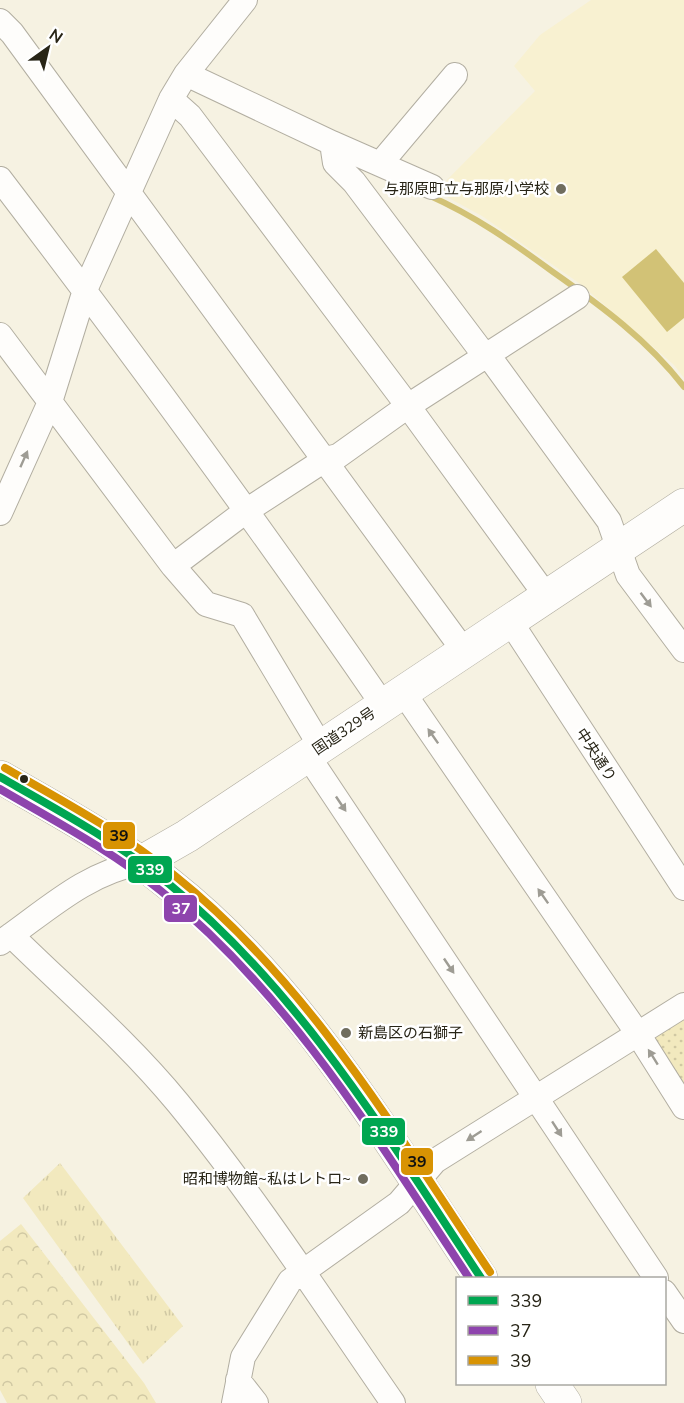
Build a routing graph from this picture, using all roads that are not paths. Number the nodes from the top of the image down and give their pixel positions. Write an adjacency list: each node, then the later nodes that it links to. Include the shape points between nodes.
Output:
1 (245, 0): 3 (street)
2 (6, 27): 10 (street)
3 (186, 74): 5 (street); 6 (street)
4 (455, 75): 7 (street)
5 (171, 99): 10 (street); 16 (street, via 190,116)
6 (332, 143): 7 (street); 14 (street, via 335,163 354,182)
7 (380, 164): 9 (street)
8 (0, 179): 11 (street)
9 (432, 186)
10 (130, 191): 11 (street); 17 (street)
11 (85, 290): 15 (street); 19 (street)
12 (577, 297): 14 (street)
13 (0, 335): 15 (street)
14 (488, 355): 16 (street); 21 (street, via 609,521)
15 (50, 402): 20 (street, one-way to 15); 22 (street)
16 (408, 406): 17 (street, via 338,456); 23 (street)
17 (326, 459): 19 (street); 26 (street)
18 (684, 505): 21 (highway, 国道329号)
19 (246, 511): 22 (street); 27 (street)
20 (0, 513)
21 (618, 549): 23 (highway, 国道329号); 25 (street, one-way to 25, via 628,575)
22 (173, 566): 28 (street, via 206,604 242,615)
23 (547, 597): 24 (highway, 国道329号)
24 (510, 621): 26 (highway, 国道329号); 31 (street, 中央通り)
25 (684, 650)
26 (464, 651): 27 (highway, 国道329号)
27 (393, 699): 28 (highway, 国道329号); 34 (street, one-way to 27)
28 (314, 751): 30 (highway, 国道329号); 35 (street, one-way to 35)
29 (0, 777): 30 (highway)
30 (140, 863): 32 (street, via 91,878); 37 (highway, via 193,904 267,978 343,1076)
31 (684, 888)
32 (5, 939): 38 (street, via 126,1046 178,1102)
33 (684, 1005): 34 (street)
34 (638, 1034): 35 (street); 36 (street, one-way to 34)
35 (536, 1097): 37 (street, one-way to 37, via 435,1161); 40 (street, one-way to 40)
36 (684, 1107)
37 (416, 1182): 38 (street, via 399,1203); 39 (highway)
38 (303, 1272): 44 (street, via 290,1281 257,1332 243,1357); 46 (street)
39 (480, 1277)
40 (655, 1277)
41 (666, 1295): 42 (street)
42 (684, 1322)
43 (553, 1385): 47 (highway)
44 (236, 1391): 45 (street)
45 (256, 1403)
46 (393, 1403)
47 (565, 1403)

